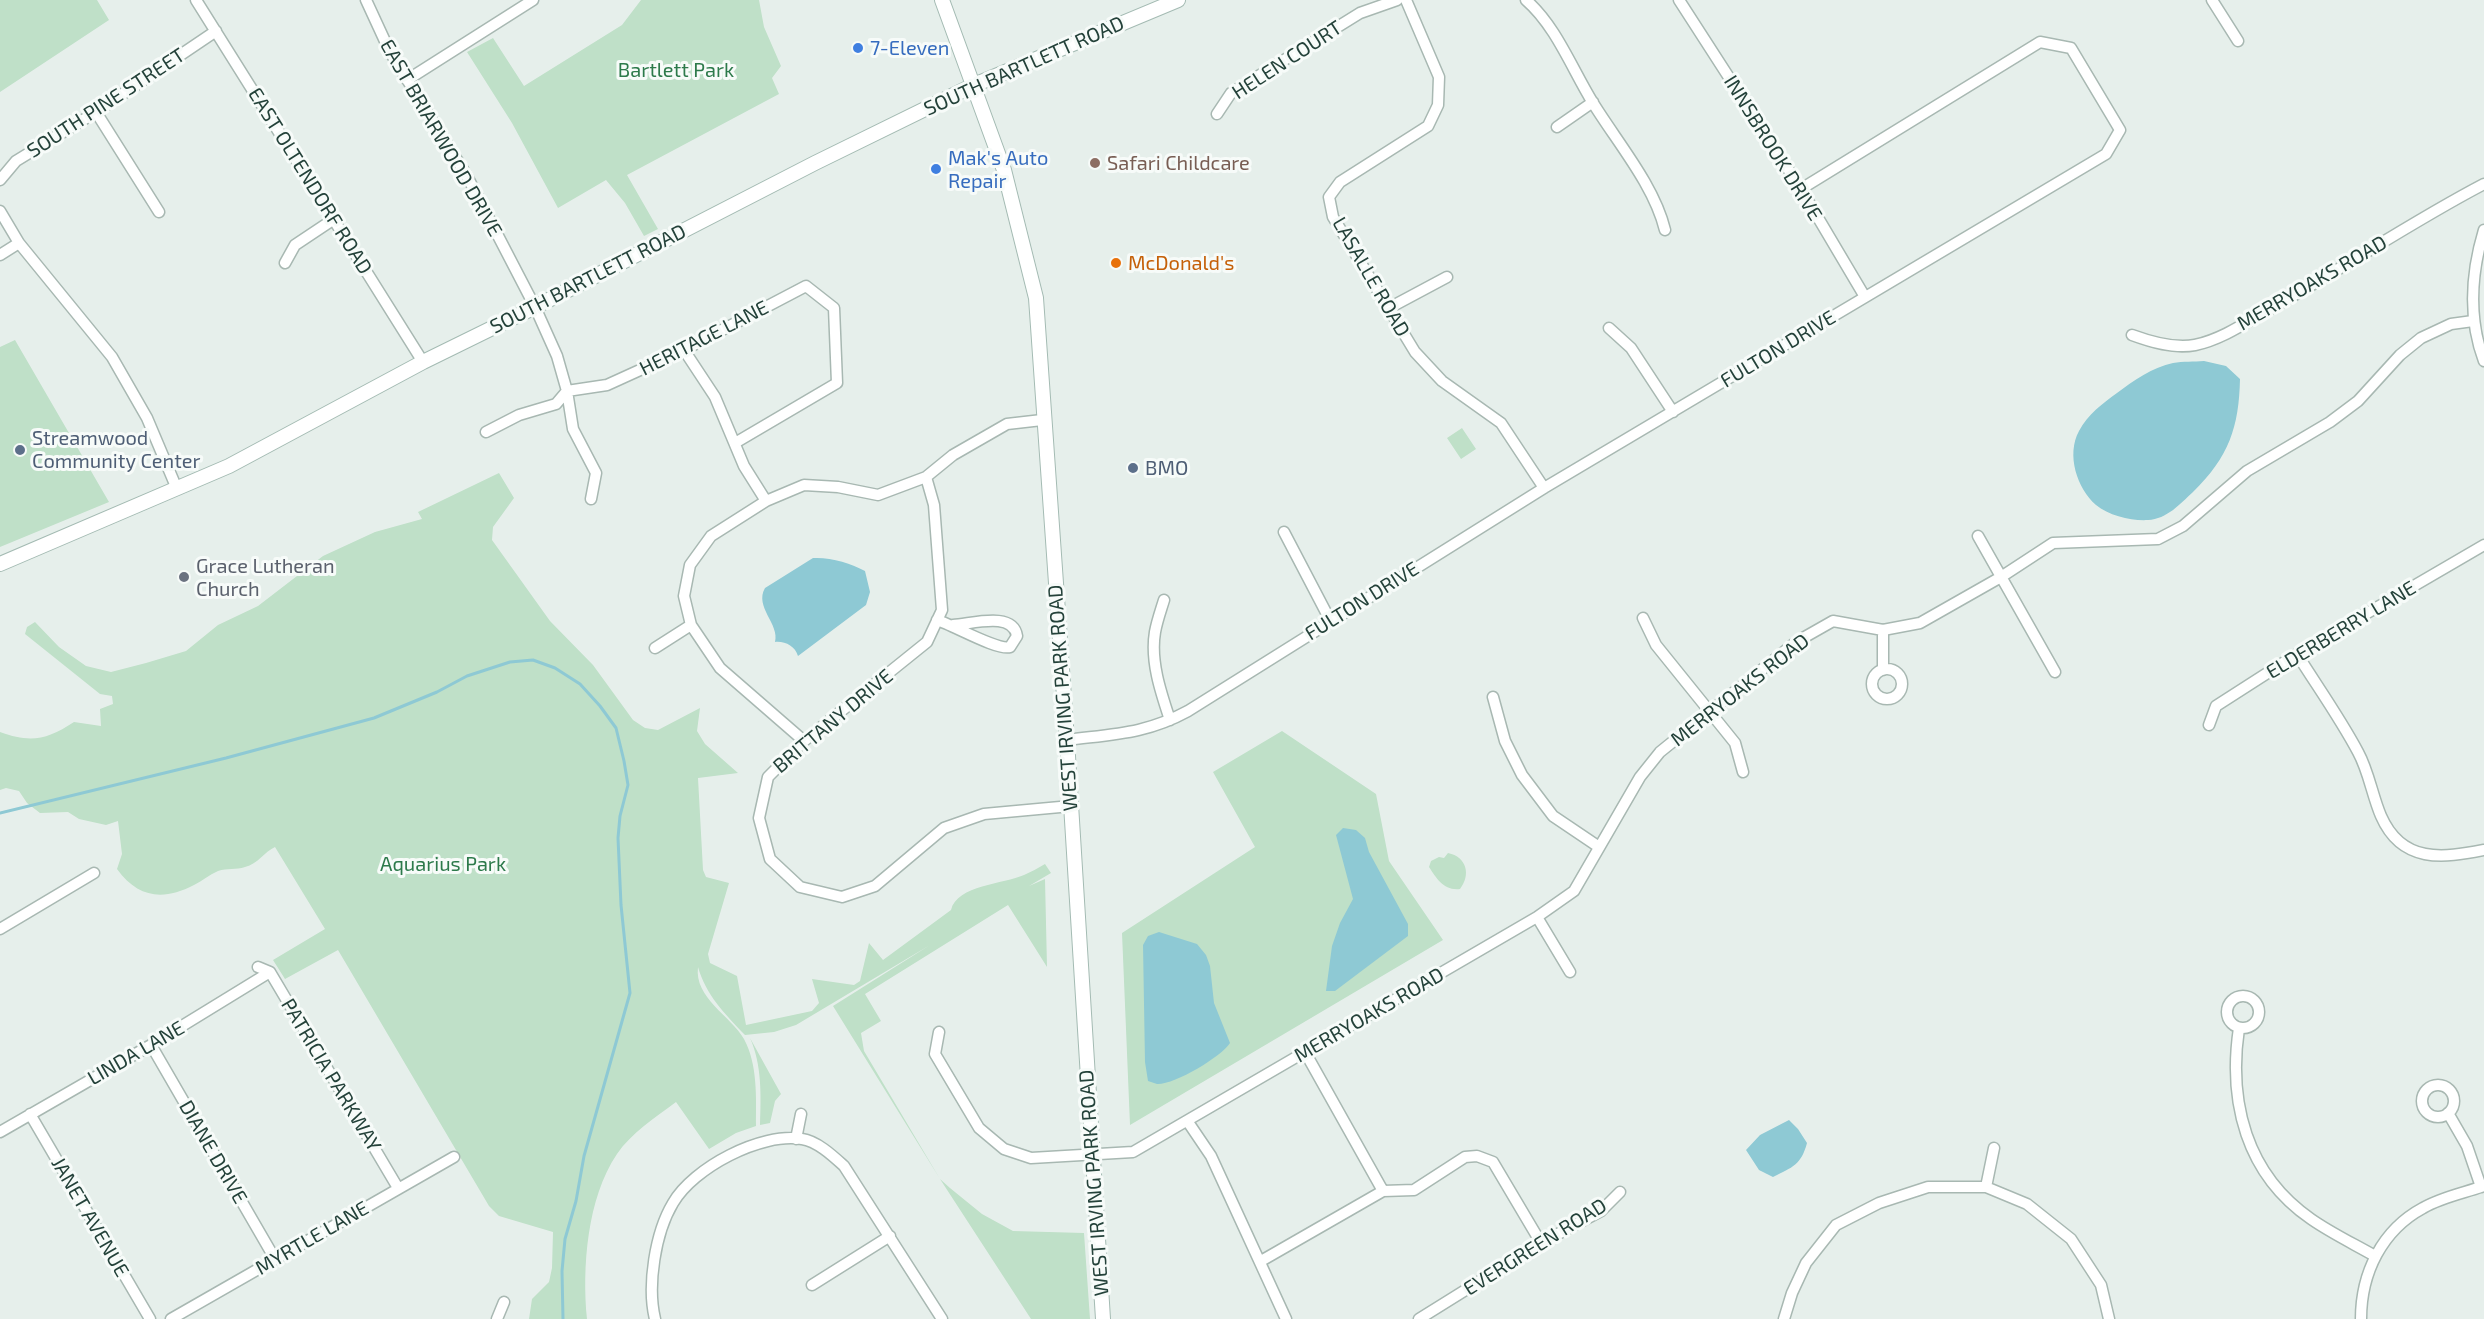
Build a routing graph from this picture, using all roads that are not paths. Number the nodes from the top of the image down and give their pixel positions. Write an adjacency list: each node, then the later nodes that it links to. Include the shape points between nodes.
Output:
1 (196, 0): 12 (street, EAST OLTENDORF ROAD)
2 (366, 0): 14 (street, EAST BRIARWOOD DRIVE, via 381,36)
3 (533, 0): 11 (street)
4 (942, 0): 15 (main road, WEST IRVING PARK ROAD)
5 (1178, 0): 15 (main road, SOUTH BARTLETT ROAD)
6 (1397, 0): 18 (street, HELEN COURT, via 1360,13 1231,93)
7 (1406, 0): 34 (street, LASALLE ROAD, via 1439,77 1438,105 1428,126 1340,182 1329,197 1333,217)
8 (1526, 0): 16 (street, via 1541,12)
9 (1679, 0): 22 (street, INNSBROOK DRIVE)
10 (2212, 0): 13 (street)
11 (518, 4): 14 (street)
12 (216, 31): 17 (street, SOUTH PINE STREET); 25 (street, EAST OLTENDORF ROAD)
13 (2238, 40)
14 (407, 80): 33 (street, EAST BRIARWOOD DRIVE, via 467,176)
15 (974, 85): 33 (main road, SOUTH BARTLETT ROAD); 43 (main road, WEST IRVING PARK ROAD, via 1004,170 1036,298)
16 (1593, 102): 19 (street); 26 (street, via 1660,208)
17 (96, 112): 20 (street, SOUTH PINE STREET, via 16,161); 24 (street)
18 (1217, 114)
19 (1557, 127)
20 (0, 180)
21 (2484, 184): 37 (street, MERRYOAKS ROAD, via 2215,339 2180,346)
22 (1800, 189): 32 (street, INNSBROOK DRIVE); 32 (street, FULTON DRIVE, via 2040,42 2071,48 2120,130 2106,154)
23 (0, 211): 28 (street)
24 (159, 212)
25 (334, 219): 30 (street, via 295,245); 39 (street, EAST OLTENDORF ROAD)
26 (1665, 230)
27 (2484, 230): 35 (street, via 2476,258)
28 (19, 243): 29 (street); 48 (street, via 112,357 147,418)
29 (0, 255)
30 (285, 263)
31 (1447, 277): 34 (street)
32 (1865, 297): 42 (street, FULTON DRIVE)
33 (535, 307): 39 (main road, SOUTH BARTLETT ROAD); 41 (street, EAST BRIARWOOD DRIVE, via 557,356)
34 (1389, 308): 47 (street, LASALLE ROAD, via 1415,352 1442,381 1501,423)
35 (2473, 321): 40 (street); 55 (street, MERRYOAKS ROAD, via 2451,324 2421,338 2358,401 2247,471 2183,525 2158,539 2054,543)
36 (1609, 328): 42 (street, via 1631,348)
37 (2132, 335)
38 (684, 350): 41 (street, HERITAGE LANE, via 607,385); 45 (street, via 715,397); 45 (street, HERITAGE LANE, via 806,286 834,308 837,383)
39 (423, 362): 48 (main road, SOUTH BARTLETT ROAD, via 229,466)
40 (2484, 362)
41 (567, 391): 44 (street, via 556,404 519,415); 49 (street, EAST BRIARWOOD DRIVE, via 573,429 596,473)
42 (1673, 412): 47 (street, FULTON DRIVE)
43 (1042, 420): 46 (street, via 1007,424 953,455); 71 (main road, WEST IRVING PARK ROAD)
44 (486, 432)
45 (735, 443): 50 (street)
46 (926, 477): 50 (street, via 878,495 804,485); 58 (street, BRITTANY DRIVE, via 934,505 942,610)
47 (1544, 488): 59 (street, FULTON DRIVE)
48 (177, 489): 54 (main road, SOUTH BARTLETT ROAD)
49 (591, 499)
50 (766, 501): 60 (street, via 711,536 690,565 684,596)
51 (1284, 532): 59 (street)
52 (1978, 536): 55 (street)
53 (2484, 545): 64 (street, ELDERBERRY LANE)
54 (0, 564)
55 (2001, 578): 62 (street, MERRYOAKS ROAD, via 1920,623); 66 (street)
56 (1164, 600): 69 (street, via 1154,645 1161,694)
57 (1643, 618): 68 (street, via 1656,645)
58 (937, 620): 61 (street); 72 (street, BRITTANY DRIVE, via 927,642)
59 (1330, 620): 69 (street, FULTON DRIVE)
60 (691, 625): 63 (street); 72 (street, via 720,668)
61 (953, 625): 61 (street, via 999,648 1010,647 1017,636 1013,626 1004,621)
62 (1882, 630): 65 (street); 68 (street, MERRYOAKS ROAD, via 1833,621 1796,642)
63 (655, 648)
64 (2297, 654): 70 (street, ELDERBERRY LANE, via 2216,706); 76 (street, via 2358,752 2381,817 2392,833 2406,846 2426,855 2448,857)
65 (1883, 670)
66 (2055, 672)
67 (1493, 697): 75 (street, via 1505,741 1522,775 1553,816)
68 (1710, 710): 73 (street, via 1735,743); 75 (street, MERRYOAKS ROAD, via 1660,752 1646,769)
69 (1170, 720): 71 (street, FULTON DRIVE, via 1143,730)
70 (2209, 725)
71 (1067, 740): 74 (main road, WEST IRVING PARK ROAD)
72 (804, 741): 74 (street, BRITTANY DRIVE, via 768,777 759,818 770,859 794,882 821,893 842,897 875,886 944,828 984,814)
73 (1743, 772)
74 (1071, 806): 94 (main road, WEST IRVING PARK ROAD)
75 (1599, 848): 78 (street, MERRYOAKS ROAD, via 1574,891)
76 (2484, 850)
77 (94, 873): 79 (street)
78 (1537, 917): 82 (street); 86 (street, MERRYOAKS ROAD)
79 (0, 929)
80 (258, 967): 81 (street)
81 (270, 972): 85 (street, LINDA LANE); 98 (street, PATRICIA PARKWAY)
82 (1570, 972)
83 (2239, 1028): 103 (street, via 2236,1094 2243,1124 2259,1161 2300,1211)
84 (939, 1032): 94 (street, MERRYOAKS ROAD, via 935,1054 979,1128 1004,1149 1031,1158)
85 (151, 1045): 88 (street, LINDA LANE); 104 (street, DIANE DRIVE)
86 (1305, 1052): 90 (street, MERRYOAKS ROAD); 99 (street)
87 (2448, 1113): 97 (street, via 2467,1146)
88 (30, 1114): 91 (street, LINDA LANE); 108 (street, JANET AVENUE)
89 (801, 1114): 92 (street)
90 (1188, 1122): 94 (street, MERRYOAKS ROAD, via 1133,1152); 105 (street, via 1211,1156)
91 (0, 1132)
92 (796, 1139): 101 (street, via 804,1139 844,1166); 111 (street, via 758,1143 693,1179 680,1193 666,1218 654,1262)
93 (1994, 1148): 96 (street)
94 (1092, 1156): 113 (main road, WEST IRVING PARK ROAD)
95 (454, 1157): 98 (street, MYRTLE LANE)
96 (1986, 1187): 116 (street, via 1928,1187 1879,1203 1836,1225 1806,1263); 117 (street, via 2027,1204 2071,1239 2101,1285)
97 (2483, 1187): 103 (street, via 2413,1214 2394,1230)
98 (398, 1188): 104 (street, MYRTLE LANE)
99 (1383, 1191): 102 (street, via 1414,1190 1465,1157 1477,1156 1493,1162); 105 (street)
100 (1620, 1192): 102 (street, EVERGREEN ROAD, via 1601,1211)
101 (891, 1236): 106 (street); 112 (street)
102 (1541, 1243): 115 (street, EVERGREEN ROAD)
103 (2375, 1256): 118 (street, via 2363,1293)
104 (275, 1259): 109 (street, MYRTLE LANE)
105 (1261, 1262): 114 (street)
106 (812, 1285)
107 (504, 1302): 110 (street)
108 (150, 1319)
109 (171, 1319)
110 (497, 1319)
111 (655, 1319)
112 (942, 1319)
113 (1102, 1319)
114 (1286, 1319)
115 (1419, 1319)
116 (1784, 1319)
117 (2109, 1319)
118 (2361, 1319)

